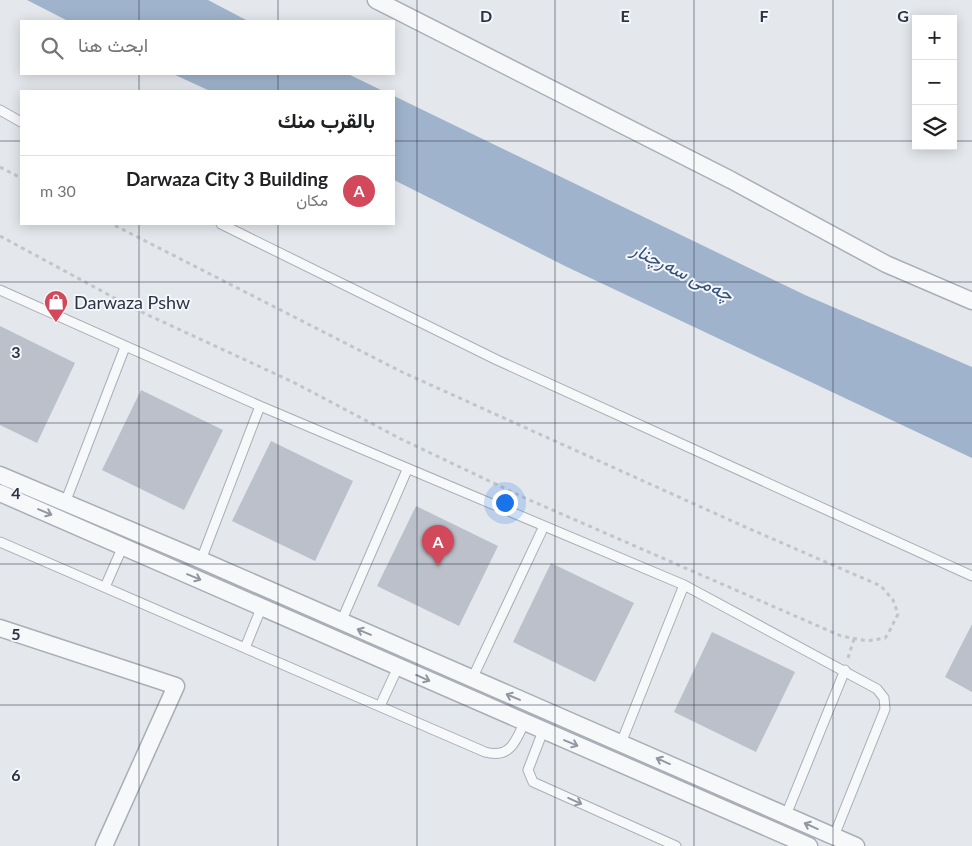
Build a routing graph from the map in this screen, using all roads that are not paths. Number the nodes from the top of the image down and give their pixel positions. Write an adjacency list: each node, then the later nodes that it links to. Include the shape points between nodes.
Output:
1 (376, 0): 6 (street, via 731,180 886,264)
2 (0, 110): 3 (lane)
3 (20, 121)
4 (223, 225): 17 (lane, via 497,360)
5 (0, 290): 7 (lane)
6 (972, 301)
7 (125, 347): 8 (lane); 12 (lane)
8 (260, 406): 9 (lane); 16 (lane)
9 (407, 470): 13 (lane); 21 (lane)
10 (0, 475): 12 (street)
11 (0, 493): 15 (street, one-way to 15)
12 (65, 503): 16 (street)
13 (544, 526): 18 (lane); 26 (lane)
14 (0, 542): 19 (lane)
15 (123, 546): 19 (lane); 20 (street, one-way to 20)
16 (201, 560): 21 (street)
17 (972, 576)
18 (684, 585): 25 (lane); 30 (lane)
19 (105, 587): 23 (lane)
20 (262, 606): 23 (lane); 24 (street)
21 (341, 622): 26 (street, one-way to 21)
22 (0, 628): 33 (street, via 176,686)
23 (244, 648): 27 (lane)
24 (398, 667): 27 (lane); 28 (street, one-way to 28)
25 (844, 670): 31 (lane); 32 (lane, via 877,689 884,698 885,709)
26 (472, 679): 30 (street, one-way to 26)
27 (380, 706): 28 (lane, via 494,754 503,754 511,749)
28 (524, 723): 29 (street)
29 (543, 731): 34 (lane, one-way to 34, via 528,770 533,782); 35 (street, one-way to 35)
30 (620, 743): 31 (street, one-way to 30)
31 (786, 815): 32 (street, one-way to 31)
32 (834, 836): 36 (street)
33 (104, 846)
34 (676, 846)
35 (809, 846)
36 (856, 846)

